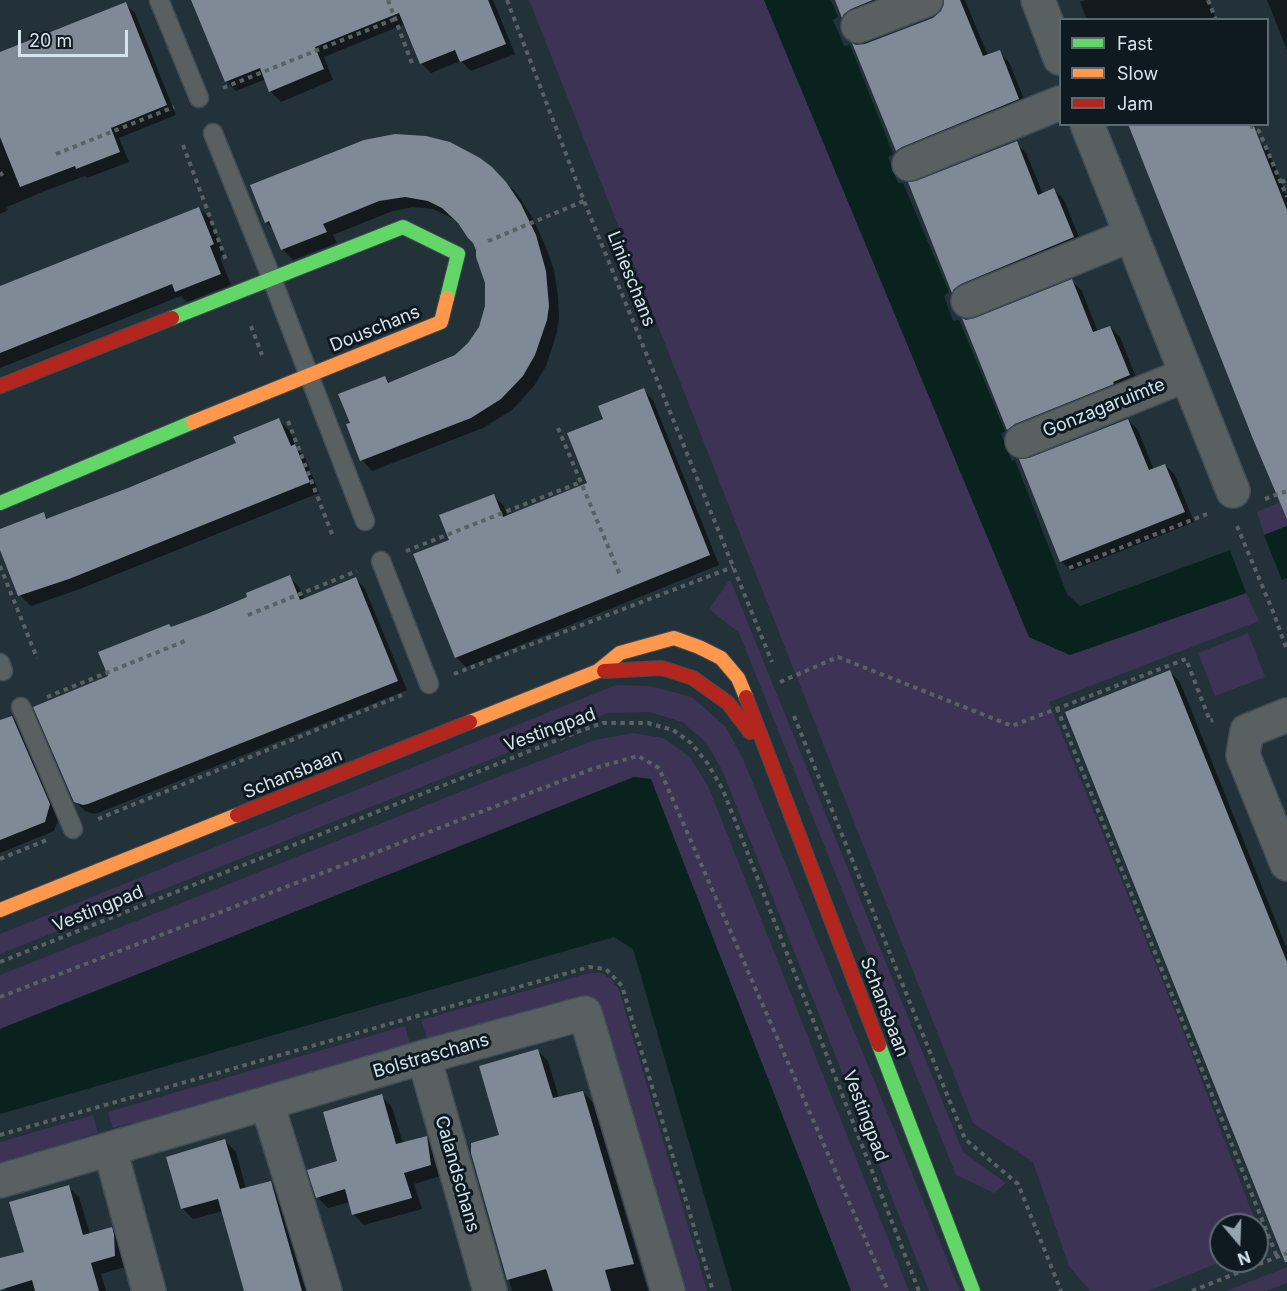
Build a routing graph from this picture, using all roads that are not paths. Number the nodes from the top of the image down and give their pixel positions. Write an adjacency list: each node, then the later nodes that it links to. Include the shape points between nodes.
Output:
1 (159, 0): 6 (lane)
2 (926, 0): 4 (street)
3 (1038, 0): 5 (street)
4 (858, 26)
5 (1059, 55)
6 (199, 98)
7 (1059, 104): 10 (street)
8 (1088, 126): 11 (street, Gonzagaruimte)
9 (213, 133): 12 (lane)
10 (909, 164)
11 (1131, 236): 13 (street); 15 (street, Gonzagaruimte)
12 (272, 279): 14 (lane); 14 (street, Douschans, via 403,227 458,254 441,322); 16 (street)
13 (968, 301)
14 (308, 375): 18 (street, Douschans); 20 (lane)
15 (1186, 375): 17 (street, Gonzagaruimte); 19 (street, Gonzagaruimte)
16 (0, 386)
17 (1022, 441)
18 (0, 504)
19 (1233, 504)
20 (365, 521)
21 (381, 561): 23 (lane)
22 (598, 671): 26 (street, Schansbaan, via 662,668 693,678 729,704); 26 (street, Schansbaan, via 620,653 674,638 721,658 738,678); 29 (street, Schansbaan)
23 (429, 684)
24 (21, 707): 27 (lane)
25 (1287, 715): 28 (street, via 1247,731 1243,755)
26 (770, 761): 34 (street, Schansbaan)
27 (73, 830)
28 (1287, 864)
29 (0, 910)
30 (424, 1057): 31 (street, Bolstraschans); 37 (street, Calandschans); 38 (street, Bolstraschans, via 585,1014)
31 (267, 1103): 32 (street, Bolstraschans); 36 (street)
32 (110, 1149): 33 (street, Bolstraschans); 35 (street)
33 (0, 1181)
34 (964, 1267): 39 (street, Schansbaan); 40 (street)
35 (149, 1291)
36 (325, 1291)
37 (490, 1291)
38 (668, 1291)
39 (973, 1291)
40 (984, 1291)

